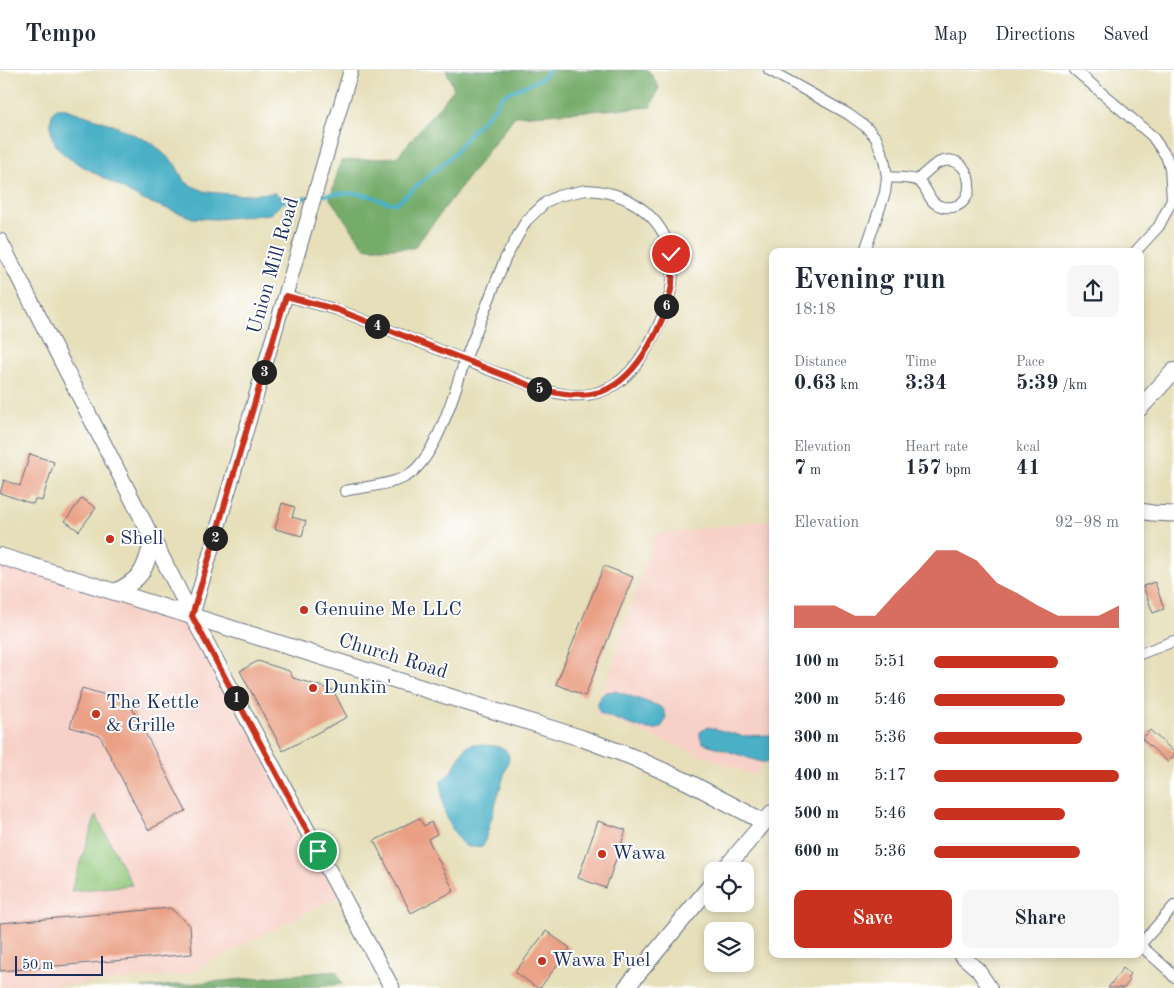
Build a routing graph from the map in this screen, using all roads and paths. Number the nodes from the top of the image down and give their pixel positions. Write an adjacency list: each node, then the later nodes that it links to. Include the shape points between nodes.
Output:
1 (351, 70): 9 (street, Union Mill Road)
2 (769, 70): 4 (street, via 866,127 881,149)
3 (1075, 70): 8 (street, via 1152,136 1166,156 1172,200 1159,226)
4 (887, 177): 5 (street); 7 (street, via 885,193)
5 (917, 180): 5 (street, via 938,163 953,162 965,170 970,184 960,203 945,207 932,201)
6 (0, 241): 16 (main road)
7 (865, 248)
8 (1139, 248)
9 (286, 296): 10 (street, via 338,310); 19 (street, Union Mill Road)
10 (465, 360): 10 (street, via 511,245 526,221 546,202 572,192 600,190 627,199 650,215 659,226 671,254 673,269 669,299 644,354 627,376 616,384 591,394 565,394 539,389); 13 (street, via 438,433 416,470 392,482)
11 (1174, 371): 12 (main road)
12 (1144, 404)
13 (345, 491)
14 (1144, 512): 15 (main road)
15 (1174, 514)
16 (152, 540): 18 (main road, via 145,568 138,579); 19 (main road)
17 (0, 556): 18 (main road, Church Road)
18 (115, 592): 19 (main road, Church Road)
19 (192, 616): 22 (main road, Church Road, via 582,738 630,756); 32 (main road)
20 (1174, 641): 21 (street)
21 (1144, 652)
22 (769, 821)
23 (769, 822): 24 (main road)
24 (731, 862)
25 (704, 894): 31 (main road)
26 (1174, 906): 27 (street)
27 (1144, 940)
28 (1144, 949): 30 (street)
29 (964, 958): 33 (street, via 978,970)
30 (1174, 977)
31 (632, 985)
32 (392, 988)
33 (990, 988)

